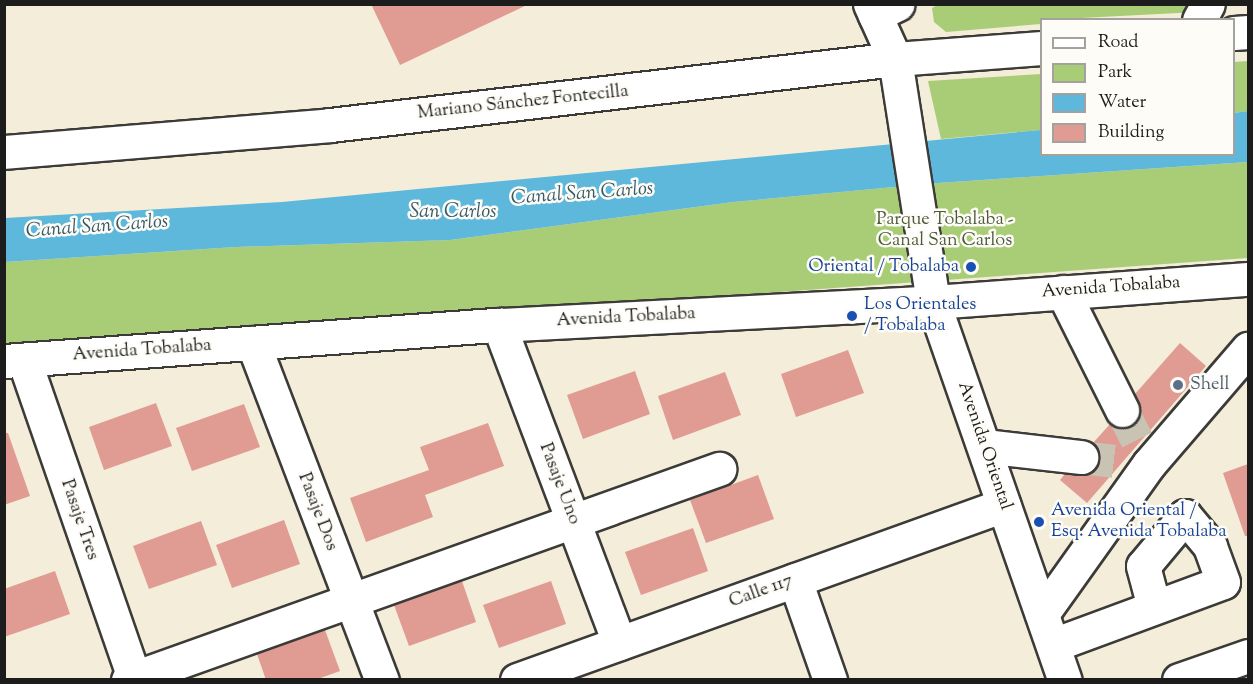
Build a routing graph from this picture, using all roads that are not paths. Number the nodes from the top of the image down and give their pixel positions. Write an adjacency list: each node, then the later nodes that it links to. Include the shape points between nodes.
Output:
1 (1208, 4): 3 (street)
2 (881, 8): 5 (street, Avenida Oriental)
3 (1200, 18)
4 (1040, 48): 5 (street, Mariano Sánchez Fontecilla)
5 (896, 59): 6 (street, Mariano Sánchez Fontecilla, via 330,125); 9 (street, Avenida Oriental)
6 (4, 152)
7 (1248, 279): 8 (street, Avenida Tobalaba)
8 (1063, 292): 9 (street, Avenida Tobalaba); 14 (street)
9 (933, 302): 10 (street, Avenida Tobalaba); 15 (street, Avenida Oriental)
10 (499, 325): 11 (street, Avenida Tobalaba); 19 (street, Pasaje Uno)
11 (253, 343): 13 (street, Avenida Tobalaba); 21 (street, Pasaje Dos)
12 (1248, 349): 23 (street, via 1137,456)
13 (14, 361): 27 (street, Pasaje Tres)
14 (1122, 410)
15 (984, 446): 16 (street); 18 (street, Avenida Oriental)
16 (1081, 457)
17 (719, 469): 19 (street)
18 (1004, 505): 20 (street, Calle 117); 23 (street, Avenida Oriental)
19 (573, 522): 21 (street); 24 (street, Pasaje Uno)
20 (795, 580): 24 (street, Calle 117); 30 (street)
21 (351, 600): 27 (street); 28 (street, Pasaje Dos)
22 (1154, 607): 25 (street)
23 (1042, 614): 25 (street, Avenida Oriental)
24 (619, 643): 29 (street, Calle 117)
25 (1053, 645): 31 (street, Avenida Oriental)
26 (1248, 656): 32 (street)
27 (132, 679)
28 (382, 680)
29 (517, 680)
30 (830, 680)
31 (1065, 680)
32 (1179, 680)

